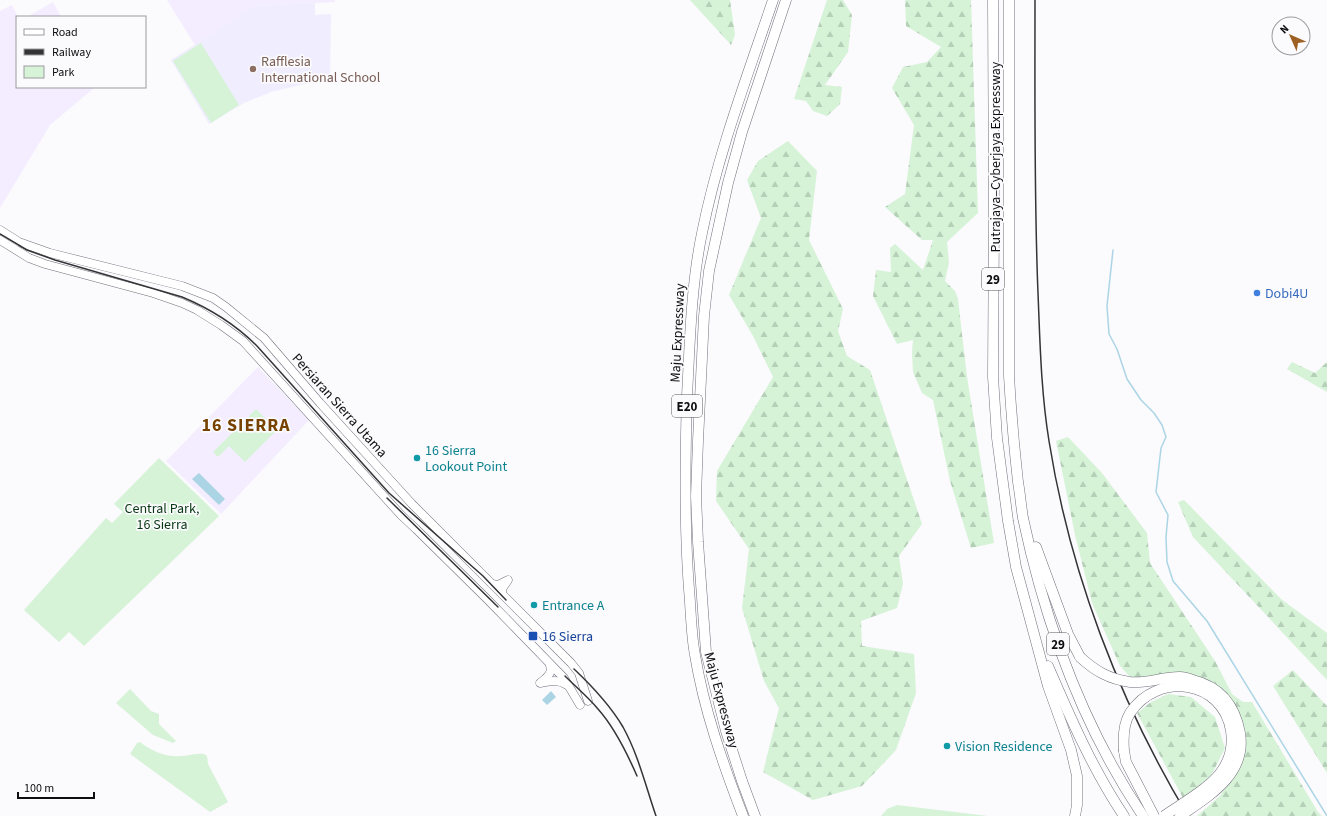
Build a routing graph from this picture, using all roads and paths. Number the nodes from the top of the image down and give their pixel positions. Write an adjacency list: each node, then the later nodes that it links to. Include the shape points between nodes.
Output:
1 (773, 0): 13 (highway, Maju Expressway / E20, via 710,193 695,271 686,439 686,542 695,654 704,698)
2 (786, 0): 14 (highway, Maju Expressway / E20, via 742,132 710,264 704,316 698,441 696,496 706,652 726,731)
3 (993, 0): 10 (highway, Putrajaya–Cyberjaya Expressway / 29, via 994,408 1008,521 1016,567)
4 (1009, 0): 7 (highway, Putrajaya–Cyberjaya Expressway / 29, via 1009,376)
5 (0, 230): 8 (main road, Persiaran Sierra Utama, via 19,242 44,251 182,286 212,298 226,307 264,338 390,481)
6 (0, 240): 11 (main road, Persiaran Sierra Utama, via 29,258 45,264 182,303 232,333 253,351 401,515)
7 (1015, 457): 17 (highway, Putrajaya–Cyberjaya Expressway / 29, via 1023,516 1041,591 1059,647 1087,716); 20 (highway, bridge, via 1037,550 1068,634 1080,657 1106,676 1131,682 1182,677 1205,683 1218,690 1235,716 1242,746 1230,775 1220,786)
8 (492, 584): 9 (main road, Persiaran Sierra Utama); 9 (main road, via 508,580)
9 (502, 594): 12 (main road, Persiaran Sierra Utama, via 571,663 579,673 588,699 578,703)
10 (1033, 633): 15 (highway, via 1077,776); 16 (highway, Putrajaya–Cyberjaya Expressway / 29, via 1074,726)
11 (550, 665): 12 (main road, Persiaran Sierra Utama, via 564,678); 12 (main road, via 552,669 548,677 540,683 554,680)
12 (568, 686)
13 (743, 816)
14 (755, 816)
15 (1075, 816)
16 (1124, 816)
17 (1143, 816)
18 (1154, 816): 19 (highway, bridge, via 1126,762 1123,732 1130,713 1154,691 1173,686 1201,690 1211,696 1225,712 1233,742 1230,756 1223,770 1211,783)
19 (1164, 816)
20 (1180, 816)

